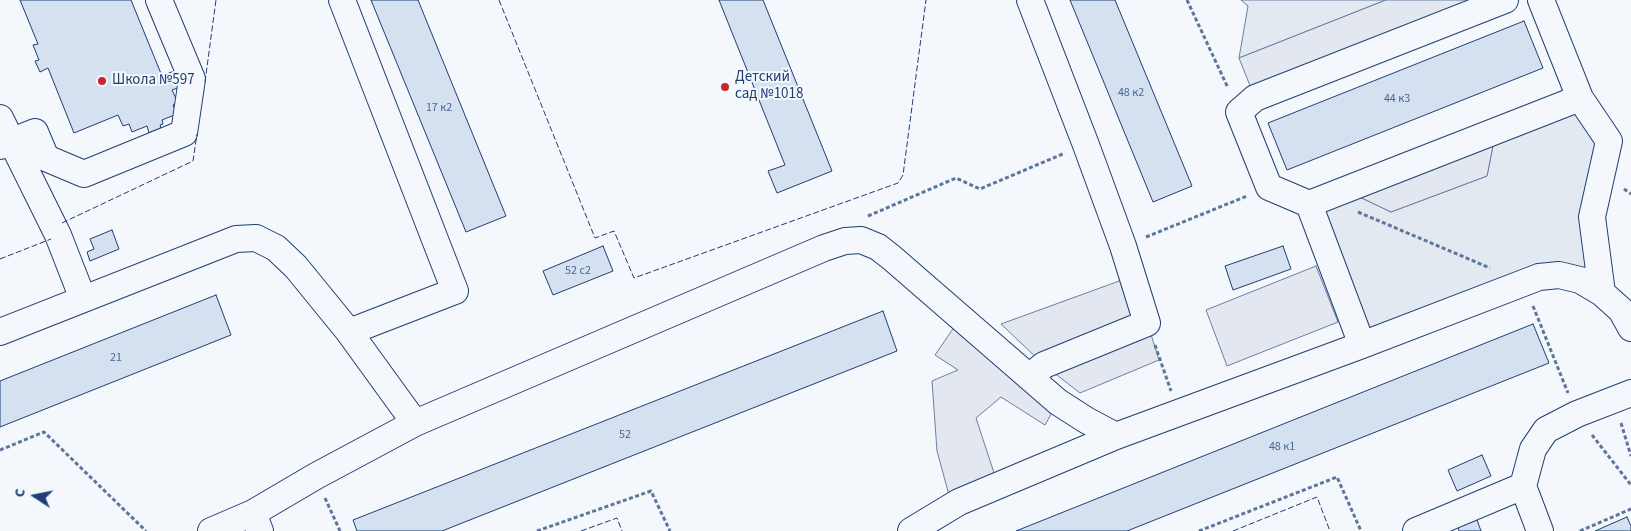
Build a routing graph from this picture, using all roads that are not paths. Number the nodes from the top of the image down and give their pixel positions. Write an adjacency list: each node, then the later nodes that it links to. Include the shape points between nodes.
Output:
1 (159, 0): 8 (lane, via 192,80 184,133 84,174 46,158 35,132)
2 (342, 0): 14 (lane, via 455,291)
3 (1030, 0): 16 (lane, via 1124,246 1148,323 1044,365)
4 (1505, 0): 9 (lane, via 1255,98 1239,112 1269,187)
5 (1541, 0): 6 (lane)
6 (1580, 98): 9 (lane); 10 (lane, via 1609,141 1592,217)
7 (0, 118): 8 (lane)
8 (6, 144): 11 (lane, via 58,236)
9 (1317, 201): 15 (lane)
10 (1602, 293): 12 (lane); 15 (lane, via 1580,280 1559,275 1539,277)
11 (83, 299): 13 (lane); 14 (lane, via 236,239 256,238 276,248 296,267)
12 (1628, 315)
13 (0, 332)
14 (349, 332): 18 (lane)
15 (1362, 345): 19 (lane)
16 (1029, 377): 18 (lane, via 878,247 861,240 845,241); 19 (lane, via 1058,402)
17 (1623, 396): 20 (lane, via 1546,430 1533,449)
18 (415, 423): 21 (lane, via 316,476)
19 (1116, 436): 23 (lane, via 960,502)
20 (1523, 486): 24 (lane); 25 (lane)
21 (256, 522): 22 (lane)
22 (211, 531)
23 (911, 531)
24 (1416, 531)
25 (1540, 531)

